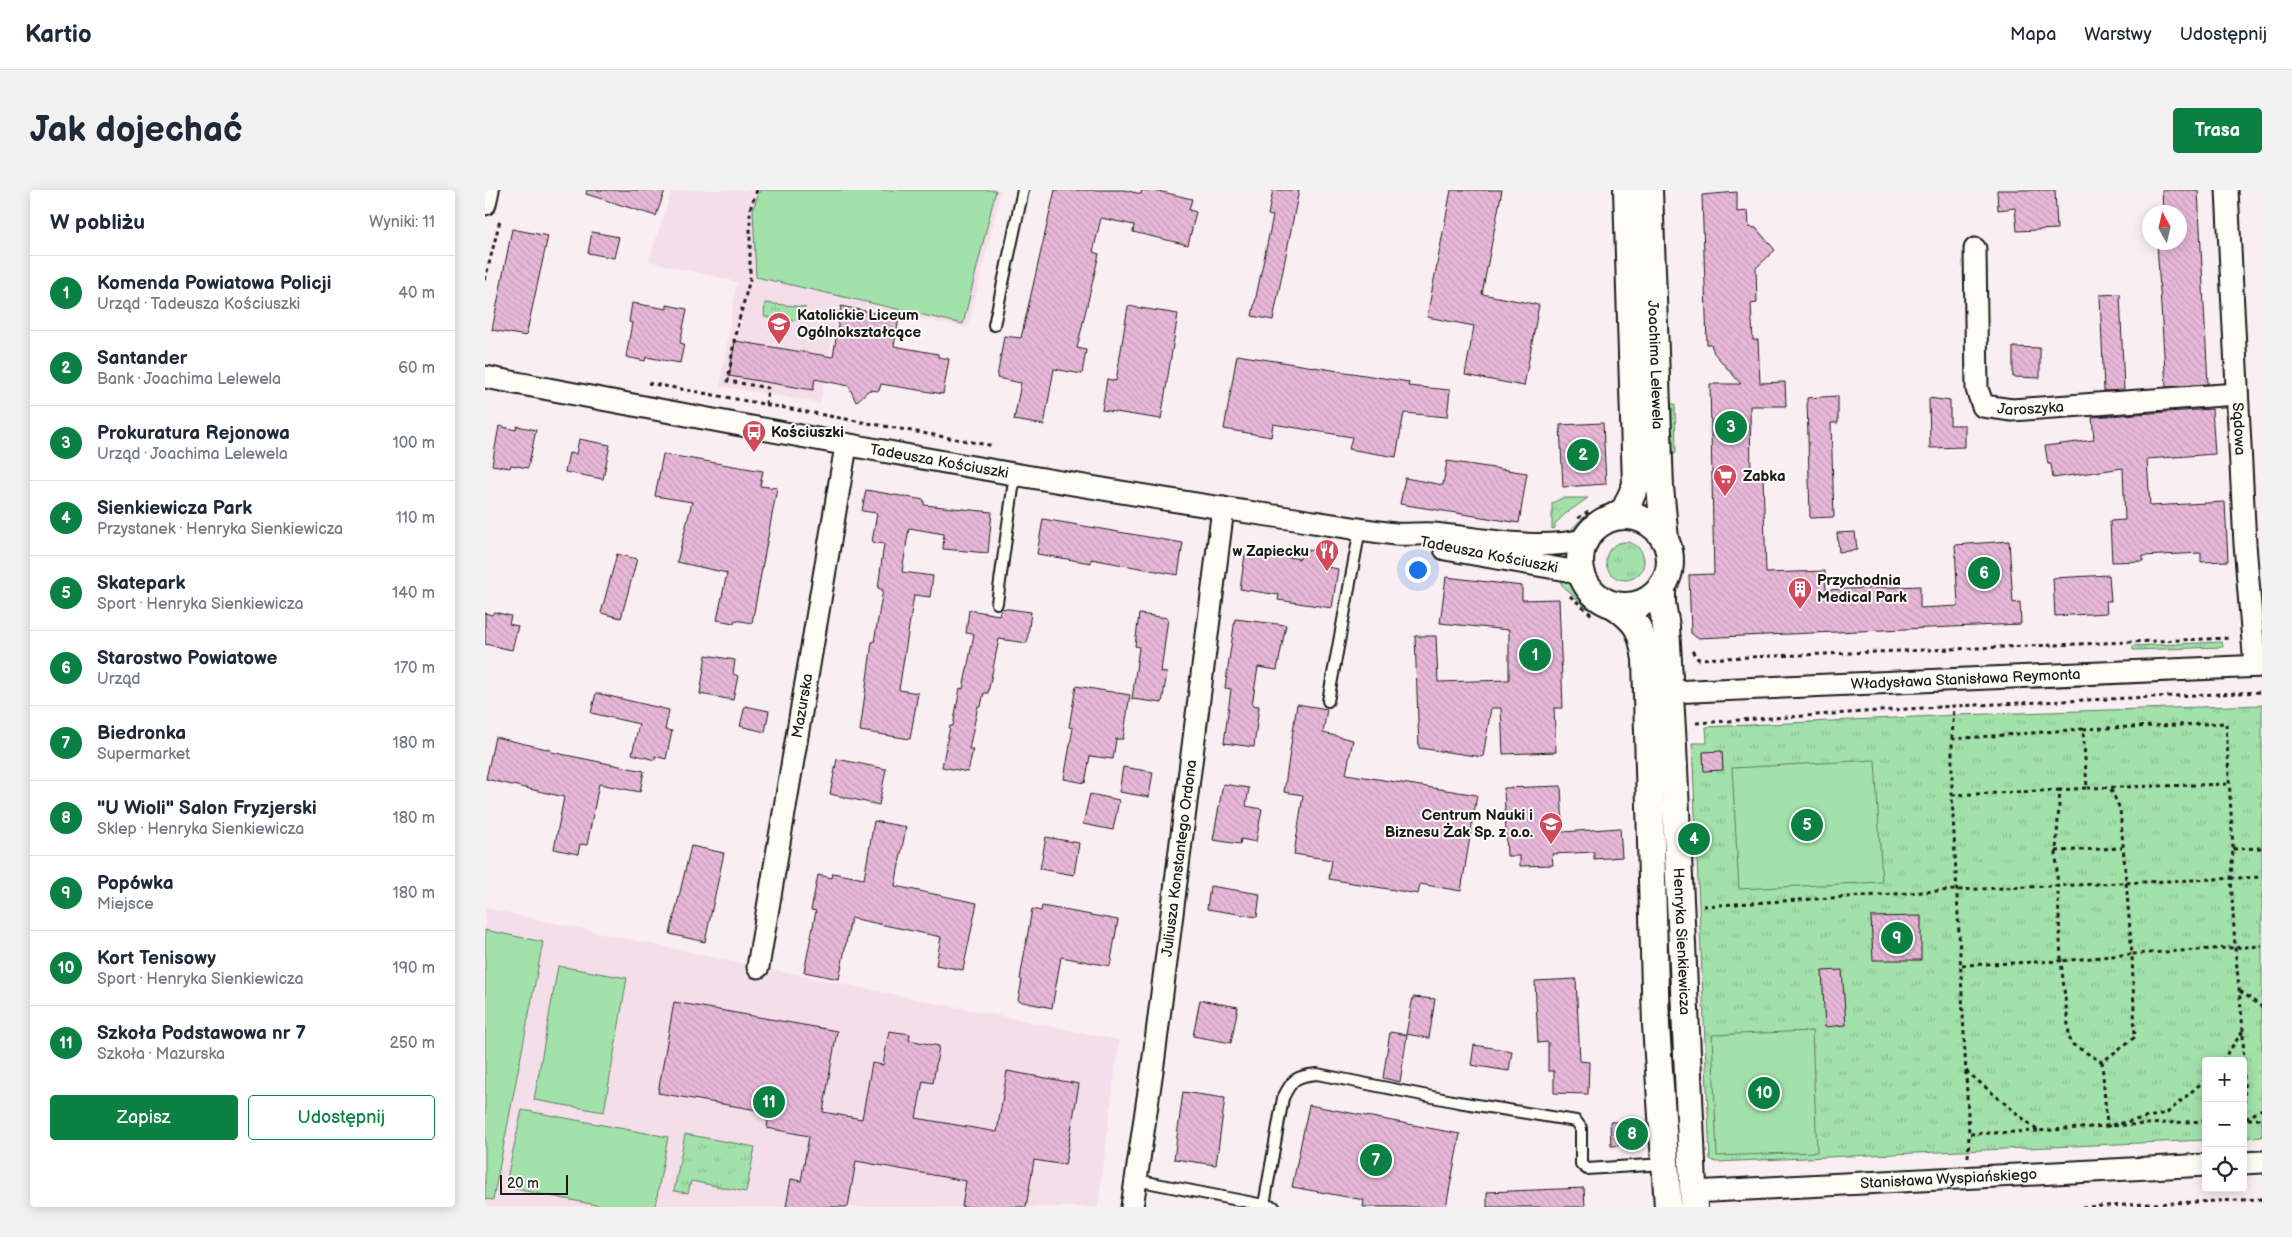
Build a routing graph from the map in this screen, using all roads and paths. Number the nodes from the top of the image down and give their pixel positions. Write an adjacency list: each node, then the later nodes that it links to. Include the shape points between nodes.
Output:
1 (488, 190): 7 (street)
2 (757, 190): 14 (path, via 750,209 750,279 735,335 728,381 768,388)
3 (1023, 190): 10 (lane)
4 (1627, 190): 19 (street, Joachima Lelewela, via 1636,485 1625,510)
5 (1649, 190): 23 (street, Joachima Lelewela, via 1660,487)
6 (2227, 190): 13 (street, Sądowa)
7 (493, 211): 9 (path)
8 (1975, 248): 13 (street, Jaroszyka, via 1977,389 1983,406 2013,410)
9 (485, 280)
10 (994, 325)
11 (485, 378): 15 (street, Tadeusza Kościuszki)
12 (641, 382): 14 (path)
13 (2237, 394): 28 (street, Sądowa)
14 (767, 404): 16 (path)
15 (846, 446): 17 (street, Tadeusza Kościuszki); 58 (street, Mazurska)
16 (999, 447)
17 (1015, 474): 18 (street, Tadeusza Kościuszki); 26 (lane)
18 (1223, 508): 20 (street, Tadeusza Kościuszki); 82 (street, Juliusza Konstantego Ordona, via 1155,1057)
19 (1606, 512): 21 (path); 21 (street, via 1597,525); 23 (street, via 1643,519)
20 (1360, 528): 22 (street, Tadeusza Kościuszki); 33 (lane)
21 (1580, 530): 22 (street, Tadeusza Kościuszki, via 1565,544 1517,544 1431,534); 24 (street)
22 (1397, 534): 24 (street, Tadeusza Kościuszki, via 1424,545 1567,570)
23 (1673, 543): 25 (path); 25 (street, via 1670,552)
24 (1581, 576): 27 (street, via 1593,593)
25 (1672, 580): 27 (street, via 1647,601 1631,606); 31 (street, Henryka Sienkiewicza, via 1662,603)
26 (997, 603)
27 (1614, 605): 80 (street, Henryka Sienkiewicza, via 1633,618 1642,634 1647,659 1656,1025)
28 (2253, 636): 29 (path, via 1698,659); 30 (street, Sądowa)
29 (1689, 647)
30 (2259, 666): 31 (street, Władysława Stanisława Reymonta)
31 (1669, 686): 83 (street, Henryka Sienkiewicza)
32 (2262, 692): 34 (path)
33 (1328, 702)
34 (1953, 706): 35 (path, via 1698,722); 37 (path)
35 (1692, 725)
36 (2083, 729): 37 (path); 38 (path, via 2227,723); 40 (path)
37 (1952, 738): 42 (path)
38 (2230, 784): 39 (path); 45 (path)
39 (2110, 787): 40 (path); 43 (path, via 2120,808)
40 (2087, 788): 41 (path)
41 (2060, 790): 42 (path); 46 (path)
42 (1951, 795): 51 (path)
43 (2122, 848): 46 (path); 49 (path)
44 (2262, 848): 45 (path)
45 (2233, 849): 48 (path)
46 (2056, 851): 50 (path)
47 (2262, 877): 48 (path)
48 (2231, 878): 49 (path); 54 (path)
49 (2125, 884): 50 (path); 55 (path)
50 (2057, 887): 51 (path); 56 (path)
51 (1956, 890): 52 (path); 57 (path)
52 (1701, 906)
53 (2262, 946): 54 (path)
54 (2235, 947): 55 (path); 59 (path)
55 (2132, 954): 56 (path); 63 (path, via 2135,1037)
56 (2061, 961): 57 (path); 63 (path, via 2070,1043)
57 (1962, 965): 64 (path)
58 (757, 967)
59 (2239, 990): 60 (path); 61 (path)
60 (2262, 1007)
61 (2243, 1030): 62 (path); 66 (path)
62 (2225, 1057)
63 (2102, 1062): 72 (path)
64 (1966, 1070): 73 (path); 74 (path)
65 (2202, 1082): 72 (path, via 2167,1113)
66 (2244, 1102)
67 (2262, 1109): 68 (path)
68 (2247, 1117)
69 (2247, 1119): 70 (path)
70 (2262, 1119)
71 (2202, 1121): 72 (path)
72 (2107, 1126): 73 (path)
73 (2038, 1131): 74 (path)
74 (1969, 1134): 77 (path)
75 (1978, 1157): 77 (path)
76 (1958, 1158): 77 (path)
77 (1968, 1158)
78 (2262, 1162): 79 (street)
79 (2247, 1163)
80 (1665, 1164): 85 (lane, via 1587,1169 1581,1164 1581,1128 1576,1122 1317,1074 1302,1075 1291,1082 1283,1098); 87 (street, Henryka Sienkiewicza)
81 (2202, 1165): 83 (street, Stanisława Wyspiańskiego)
82 (1136, 1180): 85 (lane); 86 (street, Juliusza Konstantego Ordona)
83 (1693, 1199)
84 (2262, 1199): 88 (path)
85 (1269, 1206)
86 (1133, 1207)
87 (1668, 1207)
88 (2082, 1207)

